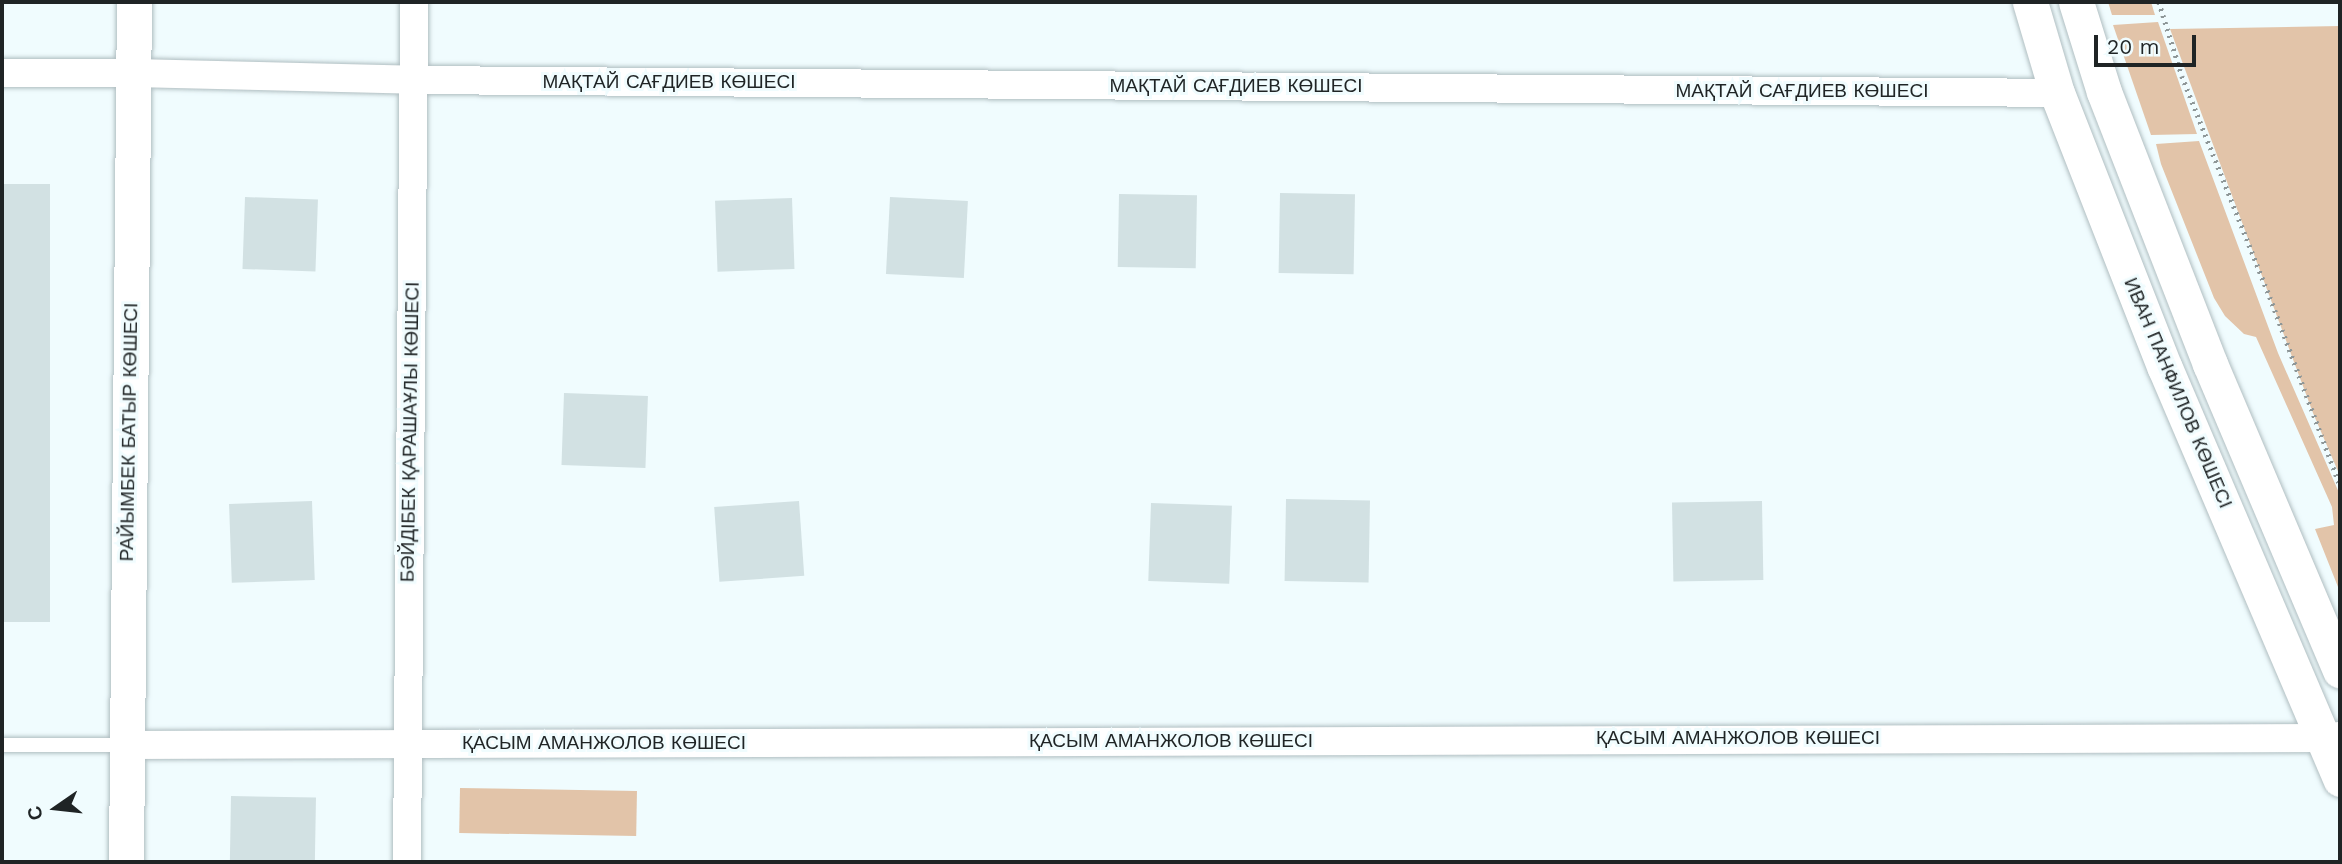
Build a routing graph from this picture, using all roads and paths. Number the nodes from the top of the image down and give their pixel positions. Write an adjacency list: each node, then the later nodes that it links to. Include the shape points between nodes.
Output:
1 (134, 2): 7 (street, РАЙЫМБЕК БАТЫР КӨШЕСІ)
2 (414, 2): 8 (street, БӘЙДІБЕК ҚАРАШАҰЛЫ КӨШЕСІ)
3 (2029, 2): 9 (street, ИВАН ПАНФИЛОВ КӨШЕСІ)
4 (2077, 2): 11 (street, via 2104,92 2210,364)
5 (2159, 2): 10 (path, via 2182,76)
6 (2, 73): 7 (street, МАҚТАЙ САҒДИЕВ КӨШЕСІ)
7 (134, 73): 8 (street, МАҚТАЙ САҒДИЕВ КӨШЕСІ); 15 (street, РАЙЫМБЕК БАТЫР КӨШЕСІ)
8 (414, 80): 9 (street, МАҚТАЙ САҒДИЕВ КӨШЕСІ); 13 (street, БӘЙДІБЕК ҚАРАШАҰЛЫ КӨШЕСІ)
9 (2057, 93): 12 (street, ИВАН ПАНФИЛОВ КӨШЕСІ, via 2165,368)
10 (2340, 485)
11 (2340, 671)
12 (2332, 737): 13 (street, ҚАСЫМ АМАНЖОЛОВ КӨШЕСІ); 16 (street, ИВАН ПАНФИЛОВ КӨШЕСІ)
13 (406, 743): 15 (street, ҚАСЫМ АМАНЖОЛОВ КӨШЕСІ); 18 (street, БӘЙДІБЕК ҚАРАШАҰЛЫ КӨШЕСІ)
14 (2, 745): 15 (lane, ҚАСЫМ АМАНЖОЛОВ КӨШЕСІ)
15 (126, 745): 17 (street, РАЙЫМБЕК БАТЫР КӨШЕСІ)
16 (2340, 779)
17 (126, 862)
18 (407, 862)

